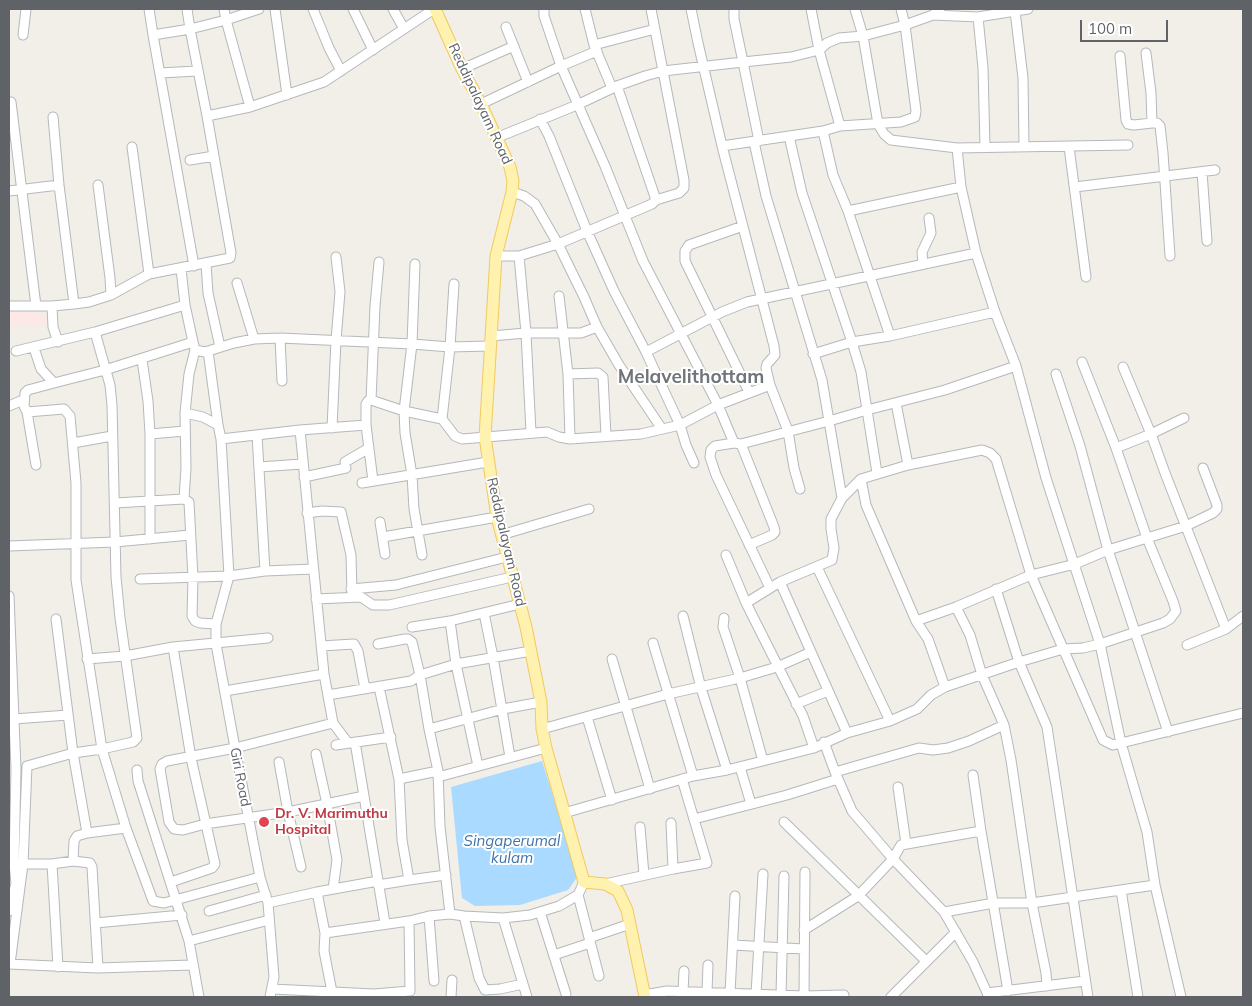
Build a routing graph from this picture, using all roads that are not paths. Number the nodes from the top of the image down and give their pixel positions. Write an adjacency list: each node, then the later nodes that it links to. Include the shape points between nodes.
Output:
1 (26, 9): 29 (street)
2 (149, 9): 30 (street)
3 (187, 9): 26 (street)
4 (224, 9): 23 (street)
5 (259, 9): 23 (street)
6 (275, 9): 48 (street)
7 (313, 9): 43 (street)
8 (353, 9): 34 (street)
9 (393, 9): 27 (street)
10 (435, 9): 27 (street); 41 (main road, Reddipalayam Road)
11 (544, 9): 39 (street)
12 (585, 9): 33 (street)
13 (651, 9): 28 (street)
14 (692, 9): 40 (street)
15 (734, 9): 38 (street)
16 (811, 9): 35 (street)
17 (855, 9): 31 (street)
18 (901, 9): 24 (street)
19 (1028, 9): 20 (street)
20 (1015, 11): 22 (street); 65 (street, via 1023,78)
21 (937, 12): 22 (street); 24 (street)
22 (978, 17): 67 (street)
23 (226, 20): 26 (street); 52 (street)
24 (905, 25): 31 (street); 57 (street, via 916,111 910,120)
25 (506, 27): 32 (street)
26 (190, 29): 30 (street); 42 (street)
27 (404, 29): 34 (street)
28 (655, 29): 33 (street); 44 (street)
29 (23, 35)
30 (153, 35): 45 (street)
31 (863, 36): 35 (street, via 839,38); 57 (street)
32 (514, 46): 41 (street); 46 (street)
33 (596, 48): 39 (street); 47 (street)
34 (373, 50): 43 (street)
35 (819, 50): 38 (street, via 792,57); 58 (street)
36 (1146, 53): 56 (street)
37 (1120, 56): 56 (street, via 1126,120 1134,126)
38 (743, 62): 40 (street); 62 (street)
39 (561, 66): 46 (street); 51 (street)
40 (704, 66): 44 (street); 64 (street)
41 (462, 69): 50 (main road, Reddipalayam Road)
42 (197, 71): 45 (street); 53 (street)
43 (341, 71): 48 (street, via 324,82)
44 (663, 71): 47 (street); 82 (street, via 684,188 679,193)
45 (160, 73): 99 (street)
46 (528, 82): 50 (street)
47 (614, 87): 51 (street); 82 (street)
48 (287, 95): 52 (street)
49 (11, 102): 79 (street)
50 (481, 104): 61 (main road, Reddipalayam Road)
51 (578, 105): 55 (street); 84 (street)
52 (250, 107): 53 (street)
53 (207, 116): 70 (street)
54 (53, 117): 76 (street)
55 (540, 120): 61 (street); 87 (street)
56 (1152, 123): 74 (street, via 1160,126)
57 (878, 124): 58 (street); 69 (street, via 891,140)
58 (840, 126): 59 (street)
59 (824, 131): 60 (street); 83 (street, via 833,175)
60 (789, 136): 62 (street); 106 (street, via 802,193)
61 (496, 138): 81 (main road, Reddipalayam Road, via 510,167)
62 (757, 142): 64 (street); 107 (street, via 766,196)
63 (1128, 145): 68 (street)
64 (722, 146): 86 (street)
65 (1024, 146): 67 (street); 68 (street)
66 (132, 147): 101 (street)
67 (985, 147): 69 (street)
68 (1069, 147): 77 (street)
69 (957, 148): 78 (street)
70 (214, 156): 71 (street); 96 (street, via 231,253 226,260)
71 (190, 160)
72 (1215, 170): 73 (street)
73 (1202, 172): 74 (street); 88 (street)
74 (1164, 177): 77 (street); 93 (street)
75 (98, 185): 108 (street)
76 (59, 186): 79 (street); 111 (street)
77 (1075, 187): 103 (street)
78 (961, 188): 83 (street); 90 (street)
79 (21, 190): 80 (street); 114 (street)
80 (9, 191)
81 (512, 192): 89 (street, via 535,204); 91 (main road, Reddipalayam Road)
82 (656, 200): 84 (street)
83 (848, 211): 102 (street)
84 (624, 216): 87 (street); 122 (street)
85 (929, 218): 98 (street, via 931,233 922,252)
86 (743, 226): 110 (street); 117 (street, via 698,241 685,251 685,260)
87 (587, 231): 89 (street); 138 (street)
88 (1207, 241)
89 (558, 244): 92 (street); 118 (street)
90 (976, 253): 98 (street); 116 (street)
91 (496, 256): 92 (street); 127 (main road, Reddipalayam Road)
92 (519, 256): 120 (street)
93 (1170, 256)
94 (336, 257): 126 (street, via 340,292)
95 (379, 262): 129 (street)
96 (206, 264): 99 (street); 133 (street, via 208,293)
97 (416, 264): 131 (street)
98 (923, 264): 102 (street)
99 (194, 266): 100 (street)
100 (181, 269): 101 (street); 112 (street)
101 (149, 274): 108 (street)
102 (869, 276): 106 (street); 123 (street)
103 (1086, 277)
104 (236, 283): 125 (street)
105 (454, 284): 135 (street)
106 (832, 284): 107 (street); 130 (street)
107 (795, 292): 110 (street); 139 (street)
108 (111, 295): 111 (street)
109 (558, 296): 121 (street)
110 (762, 299): 117 (street); 149 (street, via 775,355 766,368)
111 (74, 304): 115 (street)
112 (185, 305): 119 (street); 132 (street)
113 (9, 306): 114 (street)
114 (36, 306): 115 (street)
115 (52, 306): 128 (street)
116 (995, 312): 123 (street); 142 (street)
117 (712, 317): 122 (street); 150 (street)
118 (597, 327): 121 (street, via 581,333); 165 (street)
119 (95, 332): 128 (street); 144 (street)
120 (526, 333): 121 (street); 127 (street); 169 (street)
121 (563, 334): 145 (street)
122 (680, 334): 138 (street); 154 (street)
123 (890, 336): 130 (street)
124 (280, 338): 125 (street); 126 (street); 147 (street)
125 (254, 339): 133 (street)
126 (336, 340): 129 (street); 164 (street)
127 (490, 341): 135 (street); 175 (main road, Reddipalayam Road)
128 (58, 342): 134 (street)
129 (373, 342): 131 (street); 151 (street)
130 (852, 342): 139 (street); 155 (street)
131 (412, 344): 135 (street); 156 (street)
132 (194, 346): 137 (street); 140 (street); 157 (street)
133 (220, 347): 137 (street)
134 (34, 348): 136 (street); 148 (street, via 41,369)
135 (450, 348): 159 (street)
136 (16, 351)
137 (208, 351): 161 (street, Giri Road)
138 (646, 352): 163 (street)
139 (813, 354): 160 (street)
140 (142, 360): 144 (street); 170 (street)
141 (1082, 362): 181 (street)
142 (1016, 366): 152 (street); 220 (street, via 1046,478)
143 (1123, 367): 171 (street)
144 (105, 370): 148 (street); 173 (street, via 110,385)
145 (568, 374): 174 (street, via 598,373 603,377); 177 (street)
146 (1056, 374): 215 (street, via 1080,446)
147 (282, 381)
148 (54, 383): 153 (street, via 28,390)
149 (770, 385): 150 (street); 168 (street)
150 (749, 392): 154 (street)
151 (371, 400): 156 (street); 162 (street, via 366,404)
152 (896, 403): 155 (street); 186 (street)
153 (20, 406): 178 (street, via 64,409 70,416); 185 (street)
154 (718, 406): 163 (street); 179 (street)
155 (867, 410): 160 (street); 189 (street)
156 (404, 411): 159 (street); 190 (street)
157 (185, 413): 161 (street); 166 (street)
158 (1184, 418): 171 (street)
159 (442, 420): 175 (street, via 455,436 462,439)
160 (830, 421): 168 (street); 196 (street)
161 (218, 425): 176 (street, Giri Road)
162 (366, 425): 164 (street); 180 (street)
163 (680, 425): 165 (street); 183 (street)
164 (332, 428): 167 (street)
165 (662, 429): 174 (street)
166 (186, 430): 170 (street); 197 (street)
167 (300, 430): 172 (street); 184 (street)
168 (788, 431): 179 (street); 195 (street)
169 (531, 432): 175 (street); 177 (street, via 547,432)
170 (150, 434): 198 (street)
171 (1151, 434): 181 (street); 204 (street)
172 (257, 435): 176 (street); 187 (street)
173 (112, 436): 178 (street); 199 (street)
174 (606, 436): 177 (street)
175 (485, 437): 182 (main road, Reddipalayam Road)
176 (221, 439): 225 (street, Giri Road)
177 (570, 439)
178 (73, 443): 212 (street)
179 (738, 443): 213 (street, via 774,527 772,535); 213 (street, via 715,446 710,457)
180 (369, 448): 191 (street, via 345,465); 193 (street)
181 (1116, 448): 209 (street)
182 (488, 462): 190 (street); 202 (main road, Reddipalayam Road)
183 (694, 463)
184 (302, 464): 187 (street); 191 (street)
185 (36, 466)
186 (908, 466): 189 (street); 224 (street, via 982,450 990,453 996,459)
187 (259, 467): 223 (street)
188 (1203, 468): 204 (street, via 1217,509)
189 (876, 473): 192 (street)
190 (412, 475): 193 (street); 205 (street)
191 (304, 476): 201 (street)
192 (861, 479): 196 (street); 244 (street, via 866,505)
193 (373, 481): 194 (street)
194 (362, 483)
195 (800, 489)
196 (842, 498): 221 (street, via 831,519 834,555 832,560)
197 (184, 499): 198 (street); 206 (street, via 189,502)
198 (150, 500): 199 (street); 210 (street)
199 (115, 503): 211 (street)
200 (589, 509): 207 (street)
201 (307, 513): 222 (street); 232 (street, via 341,512 351,556)
202 (497, 517): 205 (street); 207 (main road, Reddipalayam Road)
203 (380, 522): 208 (street)
204 (1186, 526): 209 (street); 247 (street)
205 (418, 531): 208 (street); 217 (street)
206 (190, 535): 210 (street); 227 (street)
207 (501, 535): 219 (main road, Reddipalayam Road)
208 (382, 537): 216 (street)
209 (1147, 538): 215 (street); 248 (street, via 1176,611 1163,623)
210 (150, 539): 211 (street)
211 (115, 542): 212 (street); 260 (street)
212 (76, 543): 214 (street); 262 (street, via 76,580)
213 (748, 545): 230 (street)
214 (9, 546)
215 (1108, 550): 220 (street); 248 (street)
216 (385, 554)
217 (422, 555)
218 (726, 555): 235 (street)
219 (507, 557): 226 (main road, Reddipalayam Road); 232 (street)
220 (1075, 564): 224 (street); 253 (street)
221 (817, 567): 229 (street); 288 (street)
222 (313, 569): 223 (street); 234 (street)
223 (265, 571): 225 (street)
224 (1031, 575): 231 (street); 257 (street)
225 (229, 576): 227 (street); 245 (street, Giri Road)
226 (512, 577): 232 (street, via 389,605 373,605); 236 (main road, Reddipalayam Road)
227 (193, 578): 228 (street); 245 (street, via 192,616 200,623)
228 (140, 580)
229 (780, 582): 230 (street); 259 (street)
230 (770, 588): 235 (street)
231 (996, 589): 237 (street); 264 (street)
232 (352, 593): 234 (street)
233 (9, 596): 286 (street)
234 (316, 599): 255 (street)
235 (746, 602): 266 (street)
236 (520, 604): 238 (street); 258 (main road, Reddipalayam Road)
237 (956, 607): 244 (street); 269 (street, via 970,635)
238 (484, 613): 243 (street); 261 (street)
239 (683, 616): 273 (street)
240 (1243, 616): 247 (street)
241 (724, 618): 270 (street, via 723,626)
242 (56, 619): 284 (street)
243 (450, 621): 246 (street); 265 (street)
244 (916, 621): 272 (street, via 928,640)
245 (216, 624): 251 (street, Giri Road)
246 (412, 627)
247 (1226, 629): 254 (street)
248 (1136, 632): 253 (street); 293 (street)
249 (268, 638): 251 (street)
250 (653, 643): 277 (street)
251 (216, 644): 256 (street); 275 (street, Giri Road)
252 (378, 644): 268 (street, via 410,640)
253 (1100, 644): 257 (street); 298 (street)
254 (1187, 645)
255 (321, 646): 267 (street); 274 (street, via 354,644)
256 (173, 648): 260 (street); 307 (street)
257 (1063, 648): 264 (street); 298 (street, via 1102,740 1113,745)
258 (531, 651): 261 (street); 279 (main road, Reddipalayam Road)
259 (811, 652): 266 (street); 276 (street)
260 (126, 656): 262 (street); 303 (street, via 137,738)
261 (493, 657): 265 (street); 282 (street)
262 (87, 659): 303 (street)
263 (612, 659): 281 (street)
264 (1019, 662): 269 (street); 362 (street, via 1047,727)
265 (456, 664): 268 (street); 287 (street)
266 (777, 667): 270 (street); 280 (street)
267 (324, 674): 275 (street); 278 (street)
268 (420, 675): 271 (street, via 411,681); 292 (street)
269 (982, 675): 272 (street); 290 (street)
270 (740, 678): 273 (street); 308 (street)
271 (379, 687): 274 (street); 295 (street)
272 (945, 687): 288 (street, via 917,709)
273 (702, 688): 277 (street); 313 (street)
274 (365, 689): 278 (street)
275 (225, 691): 300 (street, Giri Road)
276 (828, 691): 280 (street); 294 (street)
277 (668, 694): 281 (street); 316 (street)
278 (328, 695): 289 (street)
279 (541, 702): 282 (street); 291 (main road, Reddipalayam Road)
280 (796, 704): 302 (street)
281 (626, 706): 285 (street); 321 (street)
282 (503, 709): 287 (street); 306 (street)
283 (1243, 713): 293 (street)
284 (68, 715): 286 (street); 304 (street)
285 (587, 717): 291 (street); 323 (street)
286 (14, 719): 340 (street)
287 (469, 720): 292 (street); 310 (street)
288 (890, 721): 294 (street)
289 (333, 723): 297 (street); 300 (street)
290 (1004, 725): 317 (street, via 948,748 919,748); 366 (street)
291 (542, 728): 301 (main road, Reddipalayam Road)
292 (429, 729): 314 (street)
293 (1168, 732): 298 (street)
294 (847, 734): 296 (street)
295 (391, 737): 297 (street); 318 (street)
296 (824, 742): 302 (street); 317 (street)
297 (351, 743): 299 (street); 322 (street)
298 (1121, 743): 355 (street, via 1147,832)
299 (336, 745)
300 (235, 748): 307 (street); 328 (street, Giri Road)
301 (546, 748): 306 (street); 327 (main road, Reddipalayam Road)
302 (814, 748): 308 (street)
303 (102, 750): 304 (street); 334 (street)
304 (73, 753): 336 (street); 340 (street, via 27,766)
305 (316, 754): 324 (street)
306 (510, 757): 310 (street)
307 (191, 758): 332 (street); 332 (street, via 167,761 160,769 169,822 174,829 183,830)
308 (763, 761): 311 (street)
309 (279, 762): 326 (street)
310 (478, 766): 314 (street)
311 (740, 767): 313 (street); 325 (street)
312 (137, 770): 351 (street)
313 (727, 770): 316 (street)
314 (438, 774): 318 (street); 346 (street)
315 (972, 775): 335 (street)
316 (693, 776): 319 (street)
317 (836, 776): 325 (street); 338 (street, via 852,811)
318 (399, 779): 350 (street, via 402,840)
319 (682, 779): 321 (street); 329 (street)
320 (898, 787): 337 (street)
321 (650, 789): 323 (street)
322 (364, 796): 324 (street); 353 (street)
323 (612, 800): 327 (street)
324 (327, 804): 326 (street); 356 (street, via 337,860)
325 (751, 804): 329 (street)
326 (288, 812): 328 (street); 342 (street)
327 (564, 813): 352 (main road, Reddipalayam Road)
328 (248, 817): 332 (street); 349 (street, Giri Road)
329 (694, 819): 343 (street, via 707,863)
330 (784, 822): 361 (street)
331 (671, 823): 343 (street)
332 (205, 824): 351 (street, via 214,867)
333 (640, 827): 347 (street)
334 (126, 828): 336 (street); 364 (street, via 153,901)
335 (981, 831): 337 (street); 365 (street)
336 (87, 833): 339 (street, via 77,836 74,841)
337 (906, 844): 338 (street, via 901,845)
338 (893, 859): 361 (street); 370 (street)
339 (73, 861): 341 (street); 378 (street, via 90,863)
340 (18, 864): 341 (street); 368 (street); 392 (street)
341 (52, 864): 395 (street)
342 (301, 867)
343 (673, 869): 347 (street)
344 (804, 872): 381 (street)
345 (763, 874): 387 (street)
346 (446, 875): 350 (street); 371 (street)
347 (644, 875): 354 (street)
348 (784, 876): 388 (street)
349 (260, 877): 363 (street, Giri Road); 364 (street)
350 (409, 880): 353 (street)
351 (171, 882): 364 (street)
352 (584, 882): 354 (main road); 359 (street)
353 (378, 883): 356 (street); 379 (street)
354 (605, 884): 380 (main road, via 618,891)
355 (1155, 884): 357 (street); 424 (street)
356 (333, 889): 358 (street)
357 (1121, 890): 362 (street); 423 (street)
358 (317, 892): 363 (street); 383 (street)
359 (578, 895): 369 (street); 385 (street)
360 (735, 896): 386 (street)
361 (858, 896): 381 (street); 391 (street)
362 (1072, 897): 366 (street); 401 (street)
363 (267, 899): 367 (street); 376 (street, Giri Road)
364 (176, 900): 372 (street)
365 (994, 903): 366 (street); 370 (street); 404 (street)
366 (1032, 903): 403 (street)
367 (209, 911)
368 (9, 912)
369 (540, 912): 375 (street); 390 (street)
370 (944, 912): 382 (street)
371 (450, 914): 373 (street); 374 (street)
372 (182, 915): 378 (street); 384 (street)
373 (429, 916): 377 (street); 400 (street)
374 (464, 916): 375 (street); 402 (street, via 485,990)
375 (503, 918): 402 (street)
376 (269, 920): 384 (street); 407 (street, Giri Road, via 274,977)
377 (408, 921): 379 (street); 412 (street, via 410,991)
378 (95, 923): 396 (street)
379 (385, 923): 383 (street)
380 (630, 924): 385 (street); 416 (main road)
381 (804, 930): 389 (street)
382 (956, 932): 391 (street); 415 (street)
383 (324, 933): 411 (street)
384 (189, 941): 393 (street)
385 (590, 941): 390 (street); 398 (street)
386 (733, 945): 387 (street); 408 (street)
387 (758, 947): 388 (street); 410 (street)
388 (782, 949): 389 (street); 413 (street)
389 (804, 949): 417 (street)
390 (554, 955): 409 (street)
391 (926, 961): 421 (street)
392 (9, 964): 395 (street)
393 (192, 965): 396 (street); 418 (street)
394 (708, 965): 406 (street)
395 (58, 968): 396 (street)
396 (98, 968)
397 (684, 971): 405 (street)
398 (599, 976)
399 (452, 980): 419 (street)
400 (434, 981)
401 (1086, 981): 403 (street); 422 (street)
402 (523, 984): 420 (street)
403 (1047, 986): 404 (street)
404 (1008, 991): 415 (street)
405 (683, 992): 406 (street); 416 (street, via 667,991)
406 (707, 992): 408 (street)
407 (271, 993): 411 (street)
408 (730, 993): 410 (street)
409 (566, 994)
410 (756, 994): 413 (street)
411 (332, 995): 412 (street)
412 (391, 995)
413 (780, 995): 417 (street)
414 (844, 995): 417 (street)
415 (988, 995)
416 (645, 996)
417 (804, 996)
418 (199, 997)
419 (450, 997)
420 (527, 997)
421 (891, 997)
422 (1088, 997)
423 (1138, 997)
424 (1181, 997)

